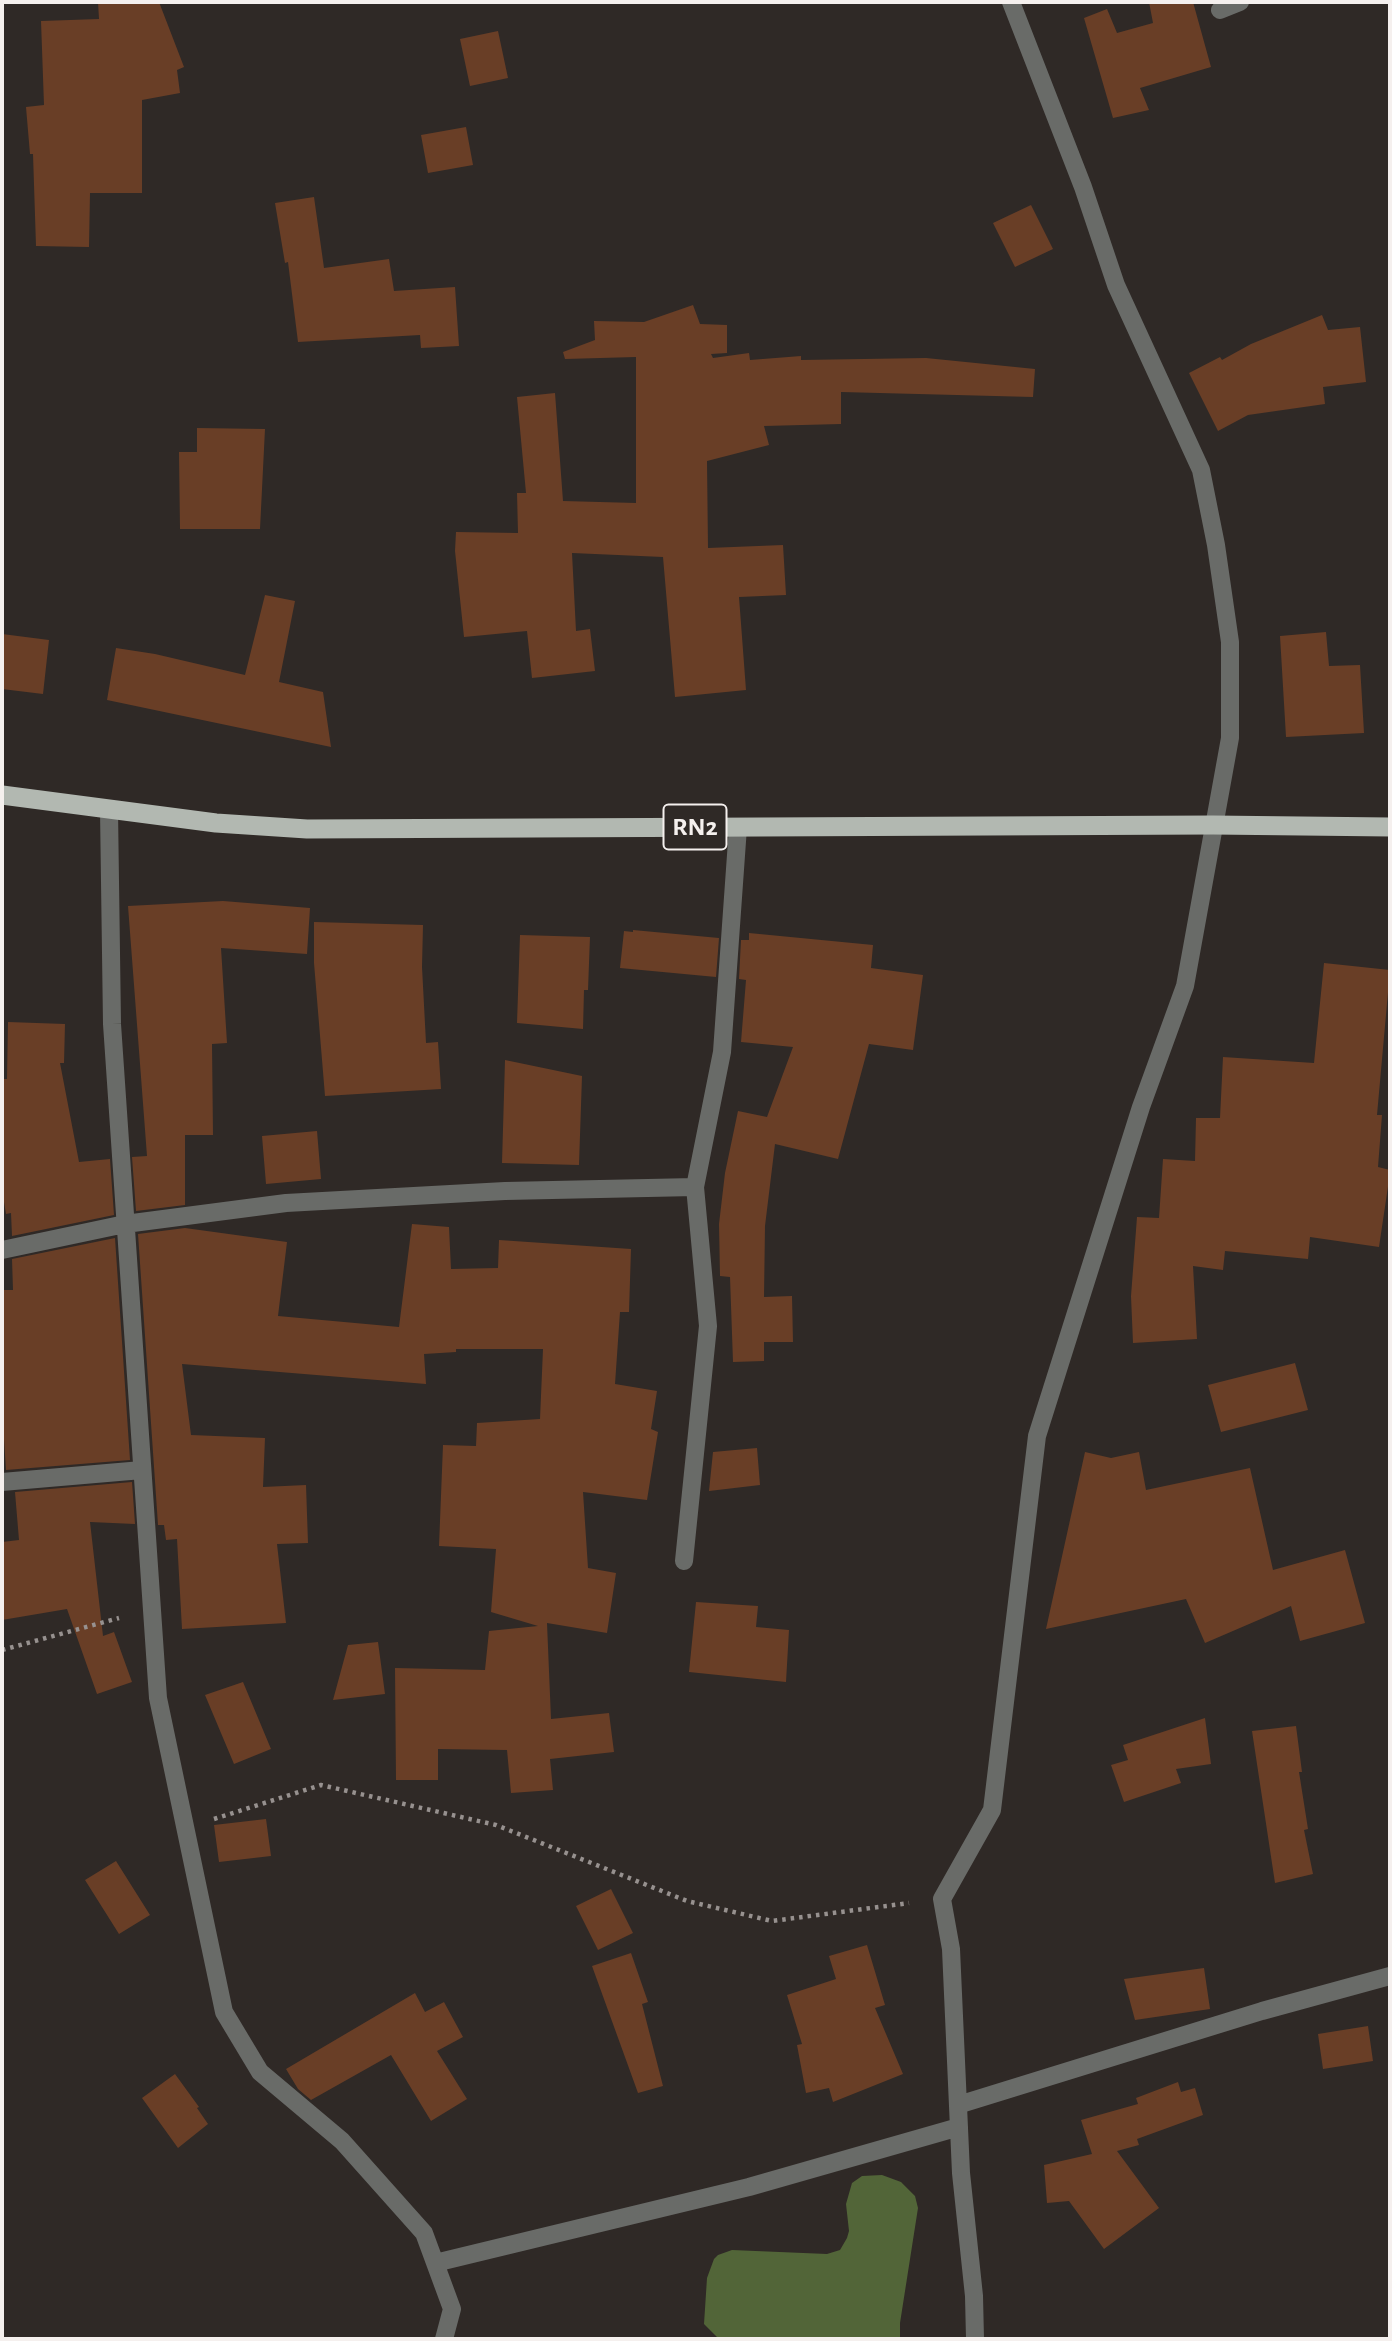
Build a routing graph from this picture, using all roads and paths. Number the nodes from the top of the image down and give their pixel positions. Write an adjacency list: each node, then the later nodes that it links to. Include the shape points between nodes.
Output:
1 (1012, 2): 6 (street, via 1116,285 1200,470 1230,642 1230,738)
2 (1240, 2): 3 (street)
3 (1220, 10)
4 (2, 795): 5 (highway, RN2)
5 (109, 810): 7 (highway, RN2, via 307,830); 10 (street, via 112,1024)
6 (1213, 825): 7 (highway, RN2); 8 (highway, RN2); 18 (street, via 1185,986 1137,1120 1037,1436 992,1810)
7 (738, 827): 9 (street, via 722,1052)
8 (1390, 827)
9 (695, 1187): 10 (street, via 286,1203); 14 (street, via 708,1326)
10 (125, 1224): 11 (street); 12 (street)
11 (2, 1250)
12 (142, 1470): 13 (street); 15 (street)
13 (2, 1482)
14 (684, 1561)
15 (152, 1609): 16 (path); 17 (street, via 158,1698)
16 (2, 1650)
17 (187, 1828): 18 (path, via 321,1785 496,1825 687,1901 772,1922); 22 (street, via 224,2012 260,2072 342,2141 424,2233)
18 (942, 1899): 20 (street, via 951,1949)
19 (1390, 1976): 20 (street)
20 (958, 2105): 21 (street)
21 (959, 2127): 22 (street, via 749,2187); 24 (street)
22 (435, 2263): 23 (street, via 452,2309)
23 (444, 2339)
24 (975, 2339)

